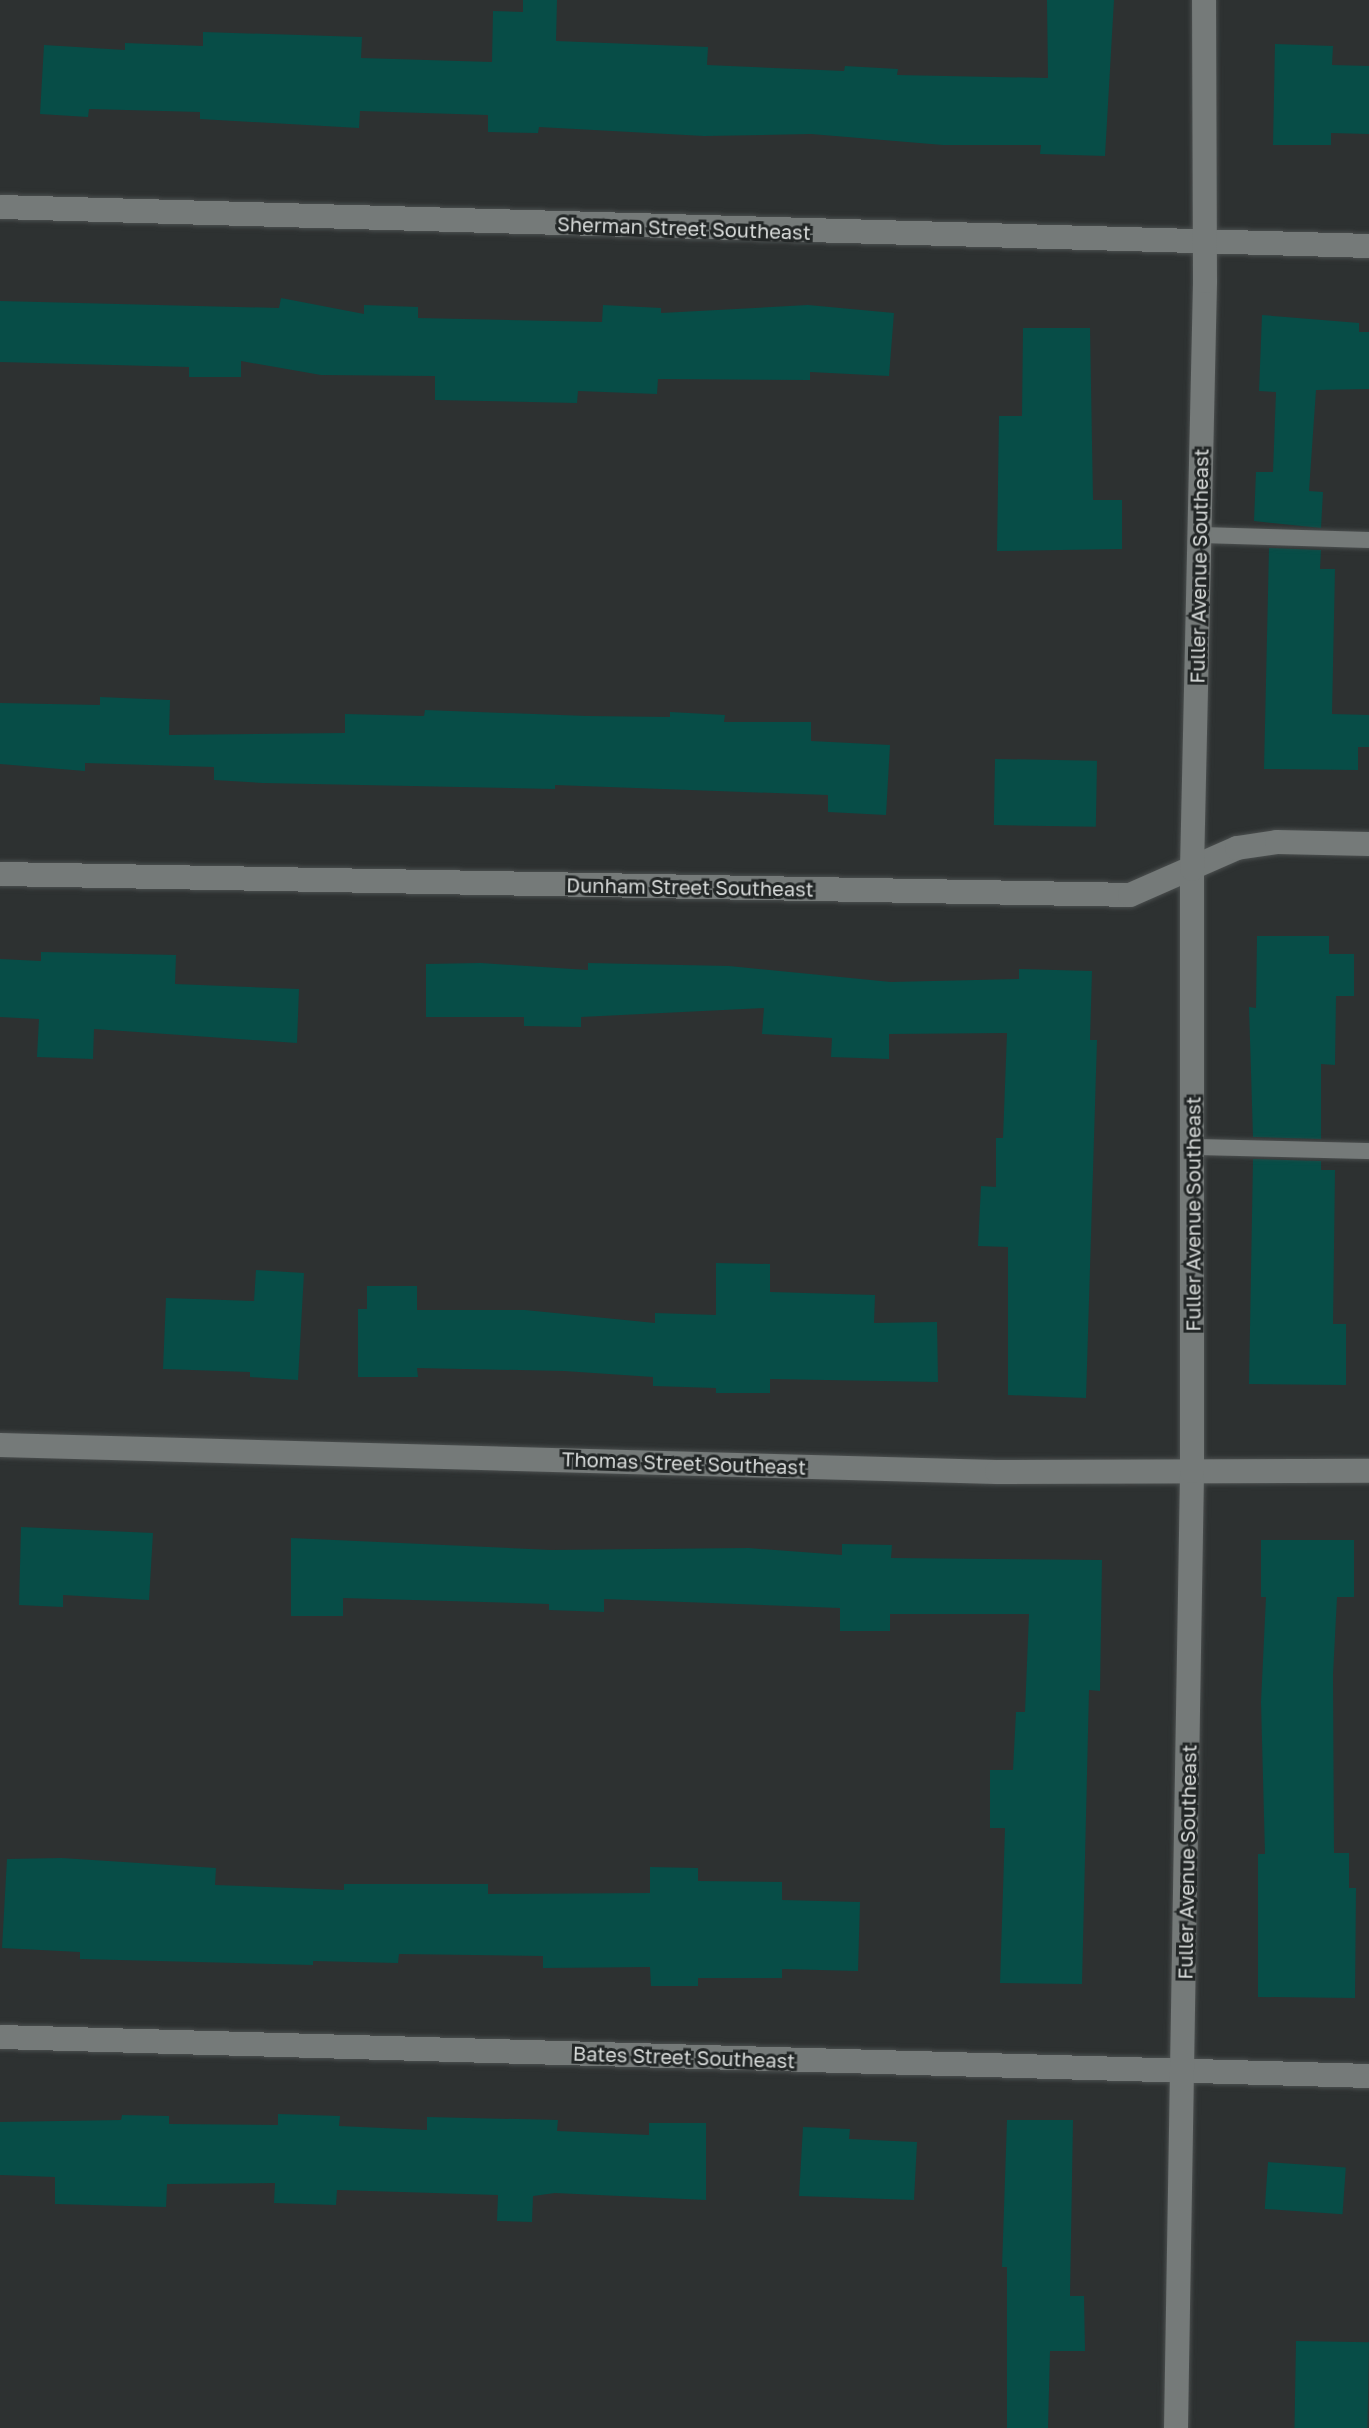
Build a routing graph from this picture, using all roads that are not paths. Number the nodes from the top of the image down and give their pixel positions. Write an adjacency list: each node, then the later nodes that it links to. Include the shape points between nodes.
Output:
1 (1204, 0): 3 (street, Fuller Avenue Southeast)
2 (0, 207): 3 (street, Sherman Street Southeast)
3 (1205, 243): 4 (street, Sherman Street Southeast); 5 (street, Fuller Avenue Southeast)
4 (1369, 246)
5 (1201, 535): 6 (lane); 8 (street, Fuller Avenue Southeast)
6 (1369, 540)
7 (1369, 844): 8 (street, Dunham Street Southeast, via 1277,842 1237,848)
8 (1192, 869): 9 (street, Dunham Street Southeast, via 1130,895); 10 (street, Fuller Avenue Southeast)
9 (0, 874)
10 (1194, 1147): 11 (lane); 13 (street, Fuller Avenue Southeast)
11 (1369, 1151)
12 (0, 1445): 13 (street, Thomas Street Southeast, via 997,1472)
13 (1192, 1471): 14 (street, Thomas Street Southeast); 16 (street, Fuller Avenue Southeast)
14 (1369, 1471)
15 (0, 2037): 16 (street, Bates Street Southeast)
16 (1184, 2072): 17 (street, Bates Street Southeast); 18 (street, Fuller Avenue Southeast)
17 (1369, 2076)
18 (1176, 2428)

